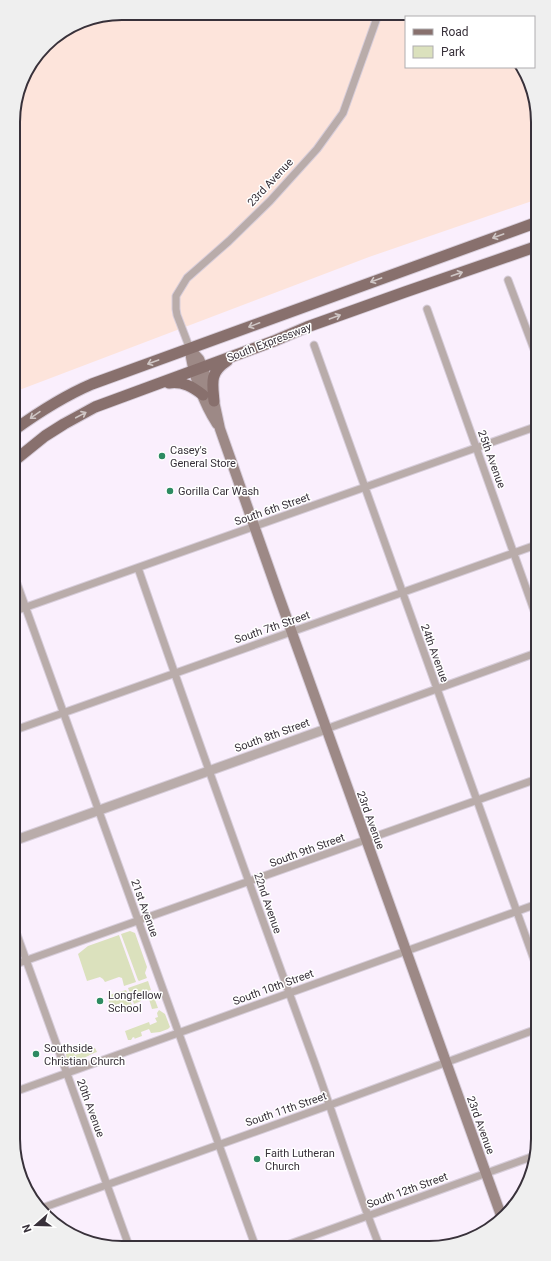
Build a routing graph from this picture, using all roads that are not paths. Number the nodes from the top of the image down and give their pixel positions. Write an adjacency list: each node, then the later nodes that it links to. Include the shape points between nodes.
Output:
1 (376, 20): 8 (street, 23rd Avenue, via 343,113 317,149 270,201 187,278 176,296 177,316)
2 (531, 224): 8 (main road, South Expressway, one-way to 8)
3 (531, 248): 9 (main road, South Expressway, one-way to 3, via 398,294)
4 (508, 280): 6 (street)
5 (427, 309): 17 (street, 25th Avenue)
6 (531, 341)
7 (314, 345): 19 (street, 24th Avenue)
8 (190, 349): 10 (main road, 23rd Avenue, via 191,361); 14 (main road, South Expressway, one-way to 14, via 71,393)
9 (235, 355): 10 (main road, South Expressway); 13 (main road, via 214,375)
10 (198, 369): 11 (main road, South Expressway); 12 (main road, 23rd Avenue); 13 (main road, 23rd Avenue)
11 (152, 386): 12 (main road, via 182,383); 18 (main road, South Expressway, one-way to 11, via 45,436 83,413)
12 (203, 395): 16 (main road, 23rd Avenue)
13 (214, 400): 16 (main road, 23rd Avenue)
14 (20, 426)
15 (531, 427): 17 (street, South 6th Street)
16 (220, 429): 20 (main road, 23rd Avenue)
17 (476, 448): 19 (street, South 6th Street); 22 (street, 25th Avenue)
18 (20, 456)
19 (365, 487): 20 (street, South 6th Street); 25 (street, 24th Avenue)
20 (254, 527): 23 (street, South 6th Street); 29 (main road, 23rd Avenue)
21 (531, 548): 22 (street, South 7th Street)
22 (514, 553): 25 (street, South 7th Street); 26 (street, 25th Avenue)
23 (138, 568): 27 (street, South 6th Street); 31 (street, 22nd Avenue)
24 (20, 593): 27 (street, 21st Avenue)
25 (402, 593): 29 (street, South 7th Street); 32 (street, 24th Avenue)
26 (531, 602)
27 (25, 608): 28 (street, South 6th Street); 33 (street, 21st Avenue)
28 (20, 610)
29 (291, 632): 31 (street, South 7th Street); 35 (main road, 23rd Avenue)
30 (531, 655): 32 (street, South 8th Street)
31 (174, 674): 33 (street, South 7th Street); 36 (street, 22nd Avenue)
32 (436, 689): 35 (street, South 8th Street); 38 (street, 24th Avenue)
33 (63, 713): 34 (street, South 7th Street); 39 (street, 21st Avenue)
34 (20, 728)
35 (326, 729): 36 (street, South 8th Street); 41 (main road, 23rd Avenue)
36 (209, 771): 39 (street, South 8th Street); 42 (street, 22nd Avenue)
37 (531, 781): 38 (street, South 9th Street)
38 (477, 800): 41 (street, South 9th Street); 44 (street, 24th Avenue)
39 (98, 810): 40 (street, South 8th Street); 45 (street, 21st Avenue)
40 (20, 839)
41 (366, 840): 42 (street, South 9th Street); 47 (main road, 23rd Avenue)
42 (249, 882): 45 (street, South 9th Street); 51 (street, 22nd Avenue)
43 (531, 906): 44 (street, South 10th Street)
44 (517, 911): 47 (street, South 10th Street); 48 (street, 24th Avenue)
45 (138, 921): 49 (street, South 9th Street); 53 (street, 21st Avenue)
46 (20, 944): 49 (street, 20th Avenue)
47 (406, 951): 51 (street, South 10th Street); 54 (main road, 23rd Avenue)
48 (531, 951)
49 (26, 961): 50 (street, South 9th Street); 55 (street, 20th Avenue)
50 (20, 963)
51 (288, 993): 53 (street, South 10th Street); 57 (street, 22nd Avenue)
52 (531, 1031): 54 (street, South 11th Street)
53 (178, 1033): 55 (street, South 10th Street); 58 (street, 21st Avenue)
54 (446, 1062): 57 (street, South 11th Street); 60 (main road, 23rd Avenue)
55 (67, 1073): 56 (street, South 10th Street); 61 (street, 20th Avenue)
56 (20, 1090)
57 (330, 1105): 58 (street, South 11th Street); 64 (street, 22nd Avenue)
58 (218, 1144): 61 (street, South 11th Street); 66 (street, 21st Avenue)
59 (529, 1158): 60 (street, South 12th Street)
60 (486, 1173): 63 (main road, 23rd Avenue); 64 (street, South 12th Street)
61 (107, 1184): 62 (street, South 11th Street); 65 (street, 20th Avenue)
62 (50, 1205)
63 (500, 1212)
64 (368, 1216): 67 (street, South 12th Street); 68 (street, 22nd Avenue)
65 (127, 1241)
66 (254, 1241)
67 (298, 1241)
68 (377, 1241)

